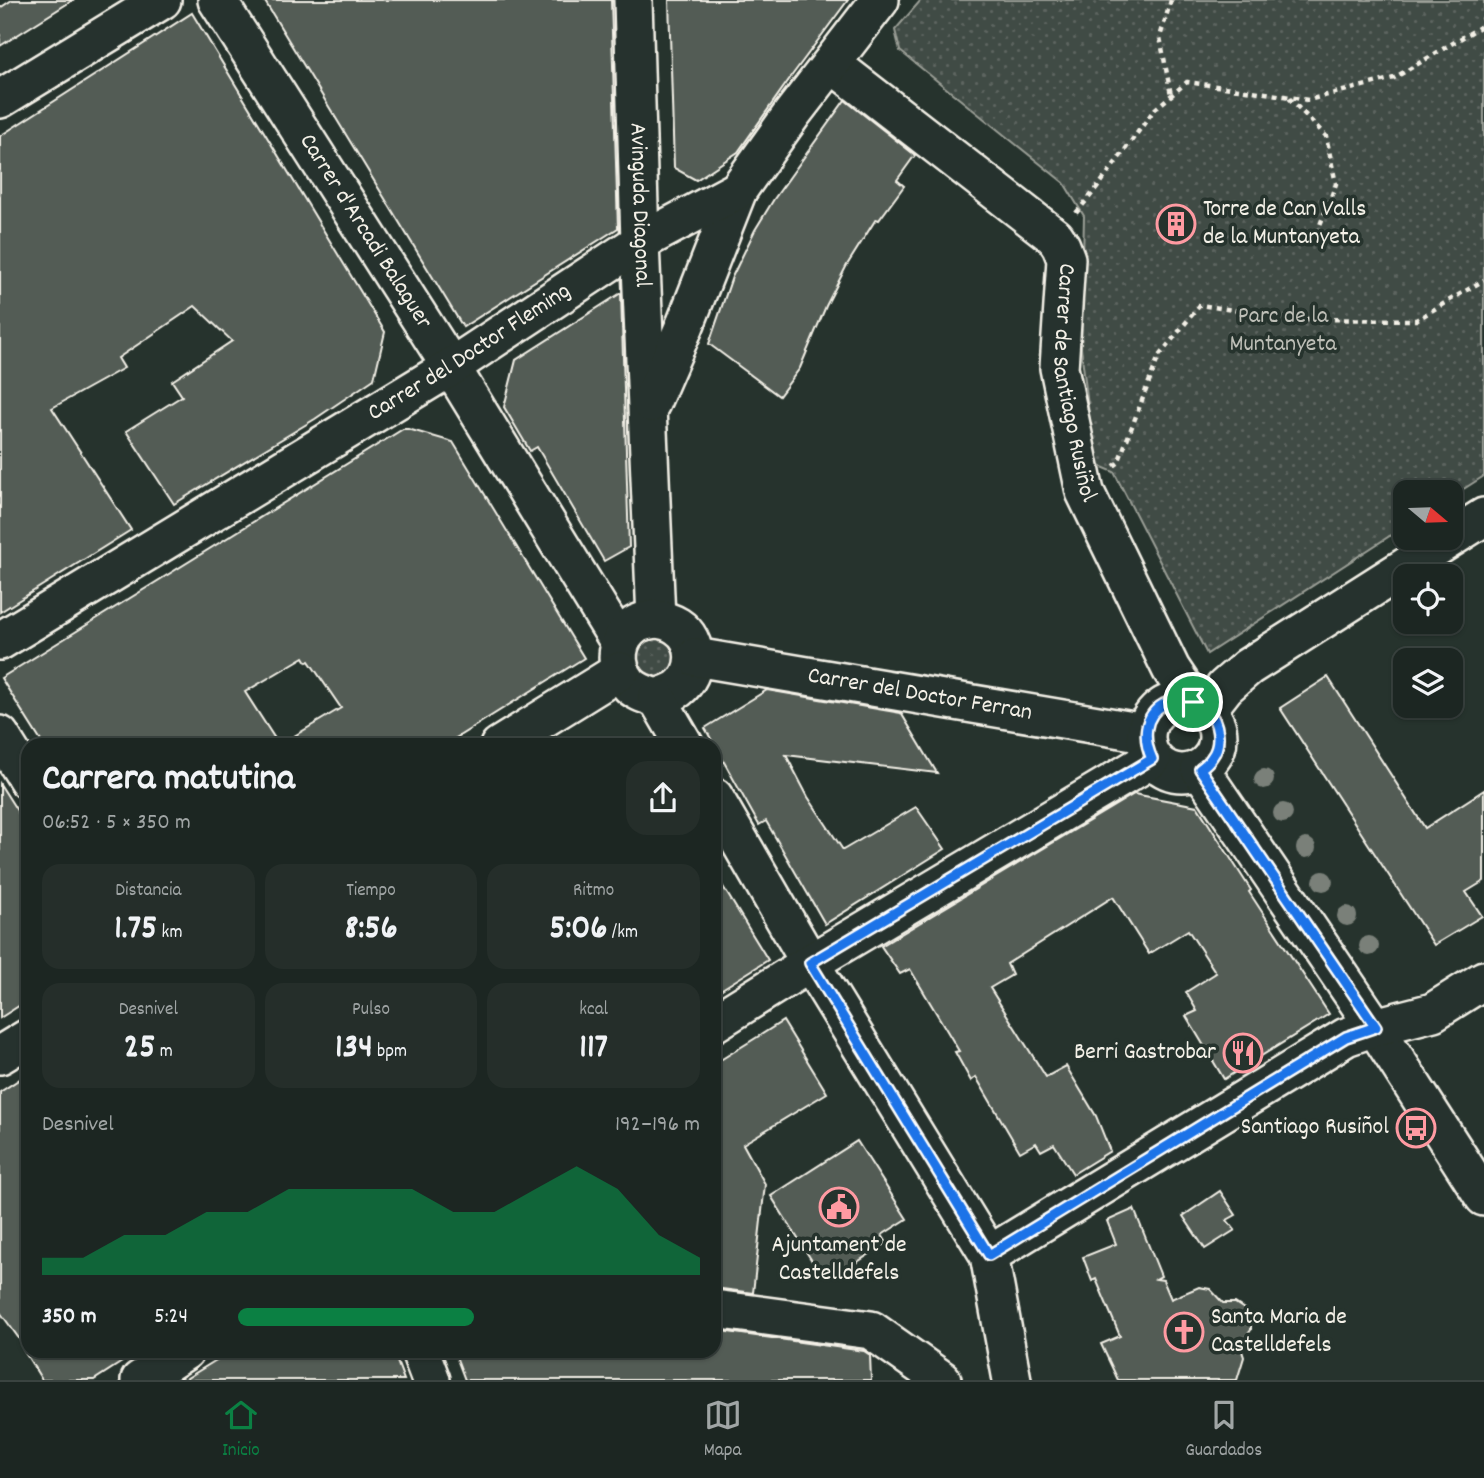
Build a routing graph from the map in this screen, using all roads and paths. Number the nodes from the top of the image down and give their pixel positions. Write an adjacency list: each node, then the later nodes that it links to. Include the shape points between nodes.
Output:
1 (162, 0): 10 (street)
2 (217, 0): 16 (street, Carrer d'Arcadi Balaguer)
3 (634, 0): 14 (street, Avinguda Diagonal)
4 (880, 0): 7 (street, Carrer del Doctor Fleming)
5 (1171, 0): 8 (path, via 1160,37)
6 (1484, 17): 9 (path, via 1480,27 1394,78 1308,100)
7 (832, 64): 11 (street, Carrer del Doctor Fleming); 13 (street, Carrer de Santiago Rusiñol)
8 (1171, 96): 9 (path, via 1187,82); 13 (path, via 1154,110)
9 (1289, 97): 12 (path, via 1326,136 1336,184)
10 (0, 99)
11 (738, 190): 14 (street, Carrer del Doctor Fleming); 17 (street, Avinguda Diagonal)
12 (1315, 235)
13 (1055, 237): 18 (street, Carrer de Santiago Rusiñol, via 1066,259 1059,369)
14 (640, 242): 16 (street, Carrer del Doctor Fleming); 17 (street, Avinguda Diagonal)
15 (1484, 280): 18 (path, via 1416,320 1294,319 1200,305 1159,356 1118,463)
16 (451, 367): 21 (street, Carrer del Doctor Fleming); 22 (street, Carrer d'Arcadi Balaguer)
17 (648, 410): 20 (street, Avinguda Diagonal)
18 (1085, 492): 25 (street, Carrer de Santiago Rusiñol, via 1171,669)
19 (1484, 517): 25 (street, via 1248,667)
20 (656, 619): 22 (street, via 643,621 626,634); 23 (street, via 680,628)
21 (0, 641)
22 (620, 657): 24 (street, via 629,685); 27 (street)
23 (695, 657): 24 (street, via 689,678 677,690); 29 (street, Carrer del Doctor Ferran)
24 (657, 698): 28 (street)
25 (1200, 706): 29 (street, via 1181,700 1165,704 1150,718); 31 (street, via 1215,721 1219,738 1213,757)
26 (0, 735): 30 (street)
27 (510, 738)
28 (680, 738)
29 (1149, 746): 31 (street, via 1164,770 1177,774); 33 (street)
30 (21, 769)
31 (1200, 769): 36 (street)
32 (721, 809): 33 (street)
33 (810, 963): 35 (street); 40 (street)
34 (1484, 980): 36 (street, via 1433,1012)
35 (721, 1019)
36 (1376, 1027): 39 (street); 40 (street, via 1346,1037)
37 (21, 1042): 38 (street)
38 (0, 1055)
39 (1484, 1197)
40 (989, 1255): 47 (street)
41 (721, 1310): 46 (street, via 871,1330)
42 (175, 1358): 44 (street)
43 (423, 1358): 45 (street)
44 (140, 1380)
45 (431, 1380)
46 (942, 1380)
47 (1013, 1380)

